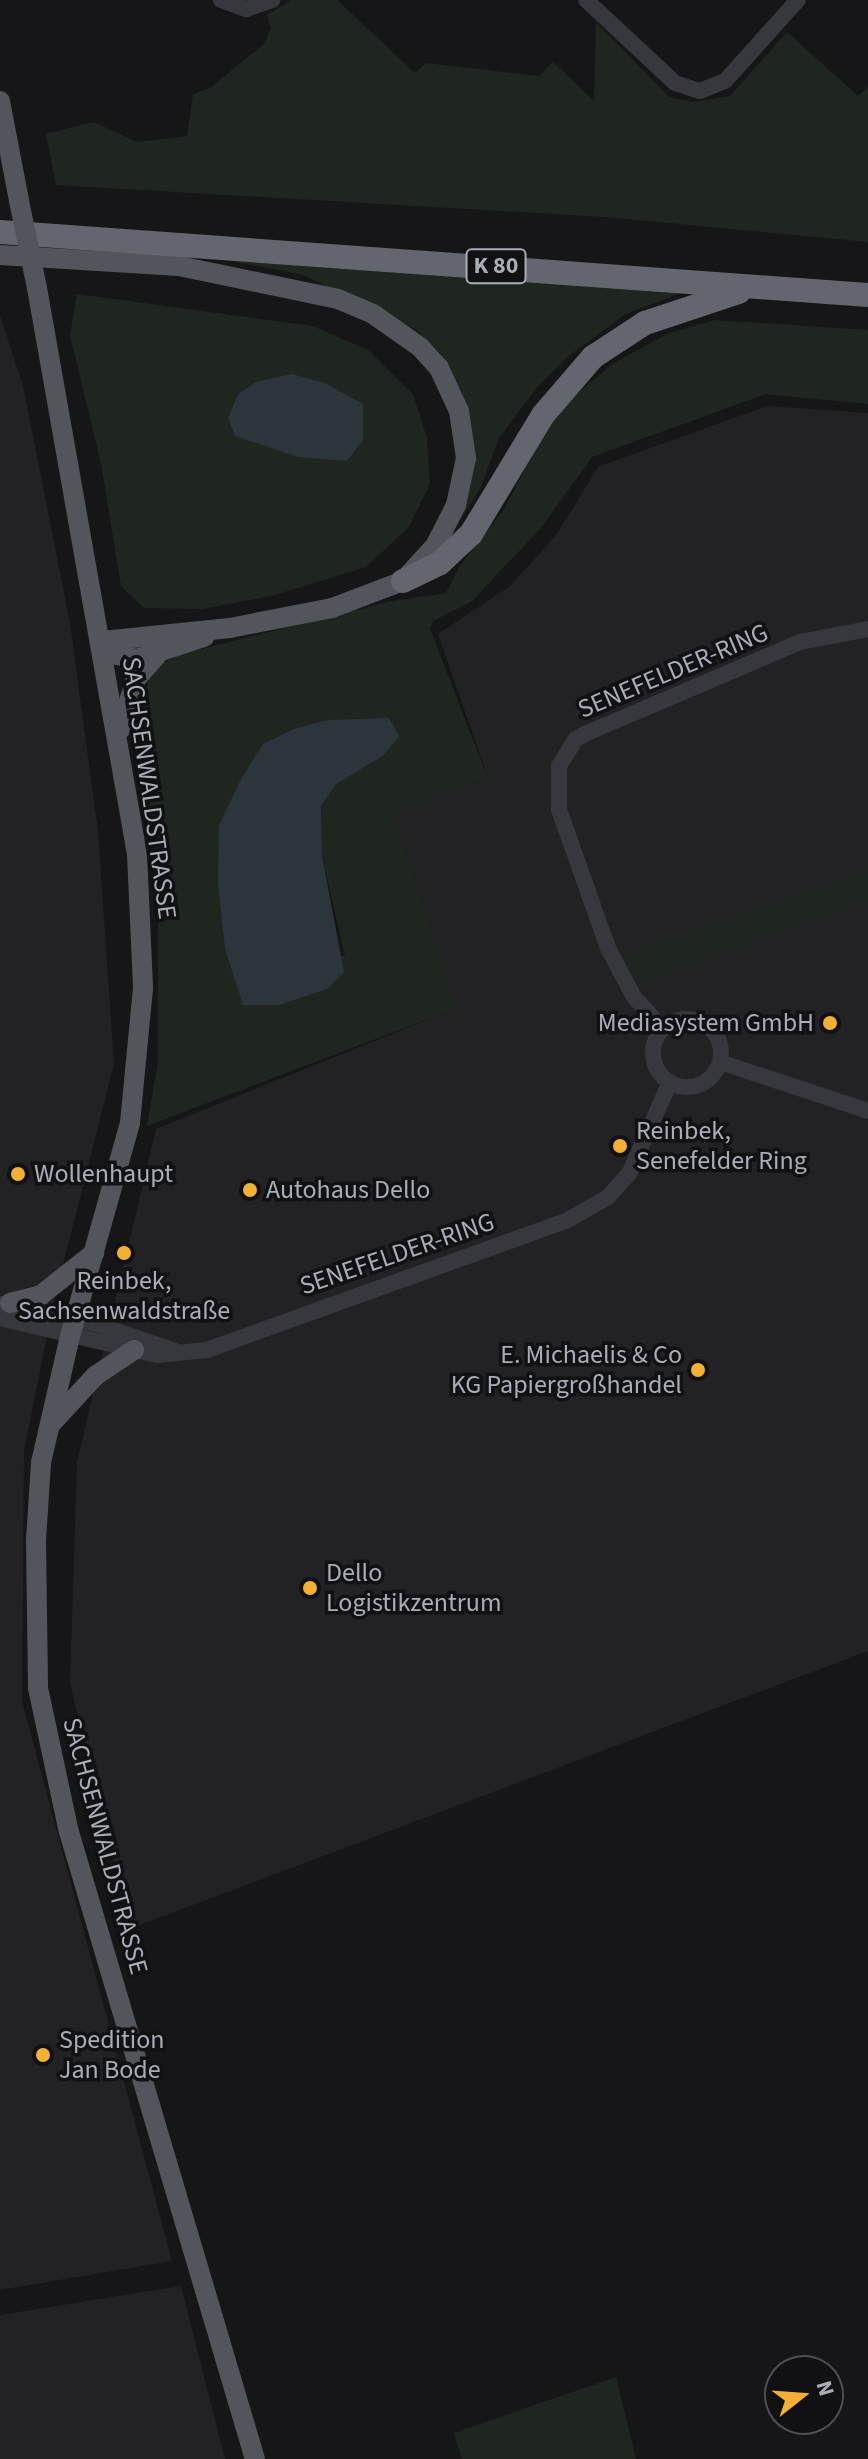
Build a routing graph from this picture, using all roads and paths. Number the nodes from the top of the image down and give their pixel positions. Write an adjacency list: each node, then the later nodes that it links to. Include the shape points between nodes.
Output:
1 (221, 0): 2 (street, via 246,9)
2 (272, 0)
3 (586, 0): 4 (street, via 671,80 700,91 725,81)
4 (798, 0)
5 (0, 101): 13 (main road, SACHSENWALDSTRASSE, bridge)
6 (0, 232): 8 (highway, K 80)
7 (0, 255): 10 (main road, via 179,266 255,278 338,299 399,329 439,368 451,390 466,458 464,481 445,532)
8 (757, 287): 9 (highway, K 80); 10 (highway, via 659,317 593,357 543,415 471,534 440,563)
9 (868, 295)
10 (403, 581): 11 (main road, via 332,608)
11 (230, 628): 13 (main road); 14 (main road)
12 (868, 629): 16 (street, SENEFELDER-RING, via 800,642 587,733 563,757 555,788 559,810 608,948 634,997)
13 (103, 641): 14 (main road, via 123,658); 15 (main road, SACHSENWALDSTRASSE)
14 (159, 653): 15 (main road, via 136,679)
15 (119, 738): 20 (main road, SACHSENWALDSTRASSE, via 137,854 143,988 130,1123)
16 (663, 1029): 17 (street, via 682,1019 704,1023 719,1040); 18 (street, via 654,1058)
17 (720, 1062): 18 (street, via 700,1084); 19 (street)
18 (670, 1082): 24 (street, SENEFELDER-RING, via 629,1174 608,1197 566,1221 207,1350)
19 (868, 1111)
20 (97, 1250): 21 (main road, via 41,1295); 22 (main road, SACHSENWALDSTRASSE)
21 (3, 1308): 22 (street)
22 (73, 1328): 23 (street, SENEFELDER-RING); 24 (street, via 155,1341); 25 (main road, SACHSENWALDSTRASSE)
23 (134, 1350): 24 (street, SENEFELDER-RING); 25 (main road, via 95,1376)
24 (175, 1351)
25 (47, 1428): 26 (main road, SACHSENWALDSTRASSE, via 36,1541 38,1688 69,1832)
26 (255, 2459)

